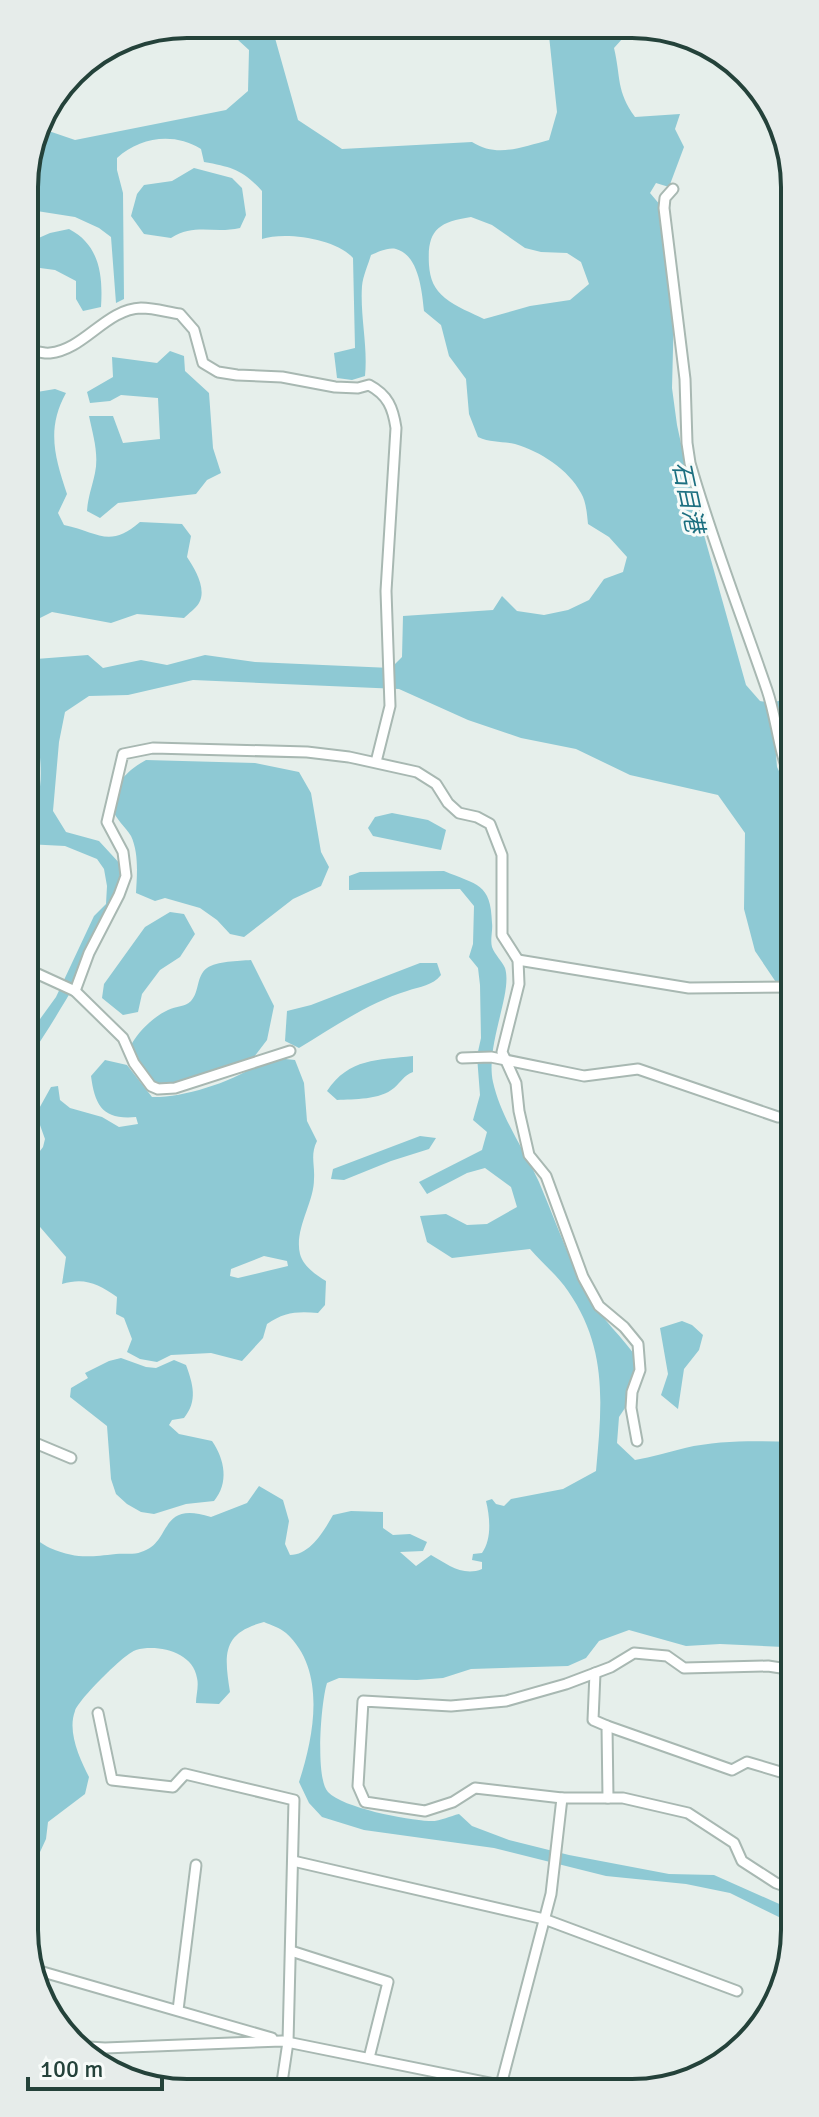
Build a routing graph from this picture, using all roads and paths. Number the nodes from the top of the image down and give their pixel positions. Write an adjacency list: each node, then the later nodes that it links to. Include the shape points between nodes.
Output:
1 (673, 189): 3 (street, via 664,208 690,463)
2 (38, 351): 4 (street, via 67,348 142,308 180,314 194,330 203,363 218,372 335,387 369,385 382,391 396,428 386,591 390,706)
3 (781, 740)
4 (376, 762): 5 (street, via 417,772 436,784 459,813 490,824 502,855 502,935); 8 (street, via 249,750 153,748 123,754 107,822 123,852 126,876)
5 (518, 960): 7 (street, via 689,988); 11 (street, via 519,984 502,1052)
6 (38, 974): 8 (street)
7 (781, 987)
8 (75, 991): 9 (street, via 123,1038 143,1076 158,1089)
9 (290, 1051)
10 (462, 1058): 11 (street)
11 (505, 1059): 12 (street, via 584,1076 638,1069); 13 (street, via 516,1083 529,1155 546,1176 583,1277 599,1306 638,1344 640,1370 631,1408)
12 (781, 1115)
13 (637, 1441)
14 (38, 1444): 15 (street)
15 (71, 1458)
16 (781, 1668): 17 (street, via 684,1668 667,1656 634,1653)
17 (595, 1673): 19 (street, via 593,1720); 21 (street, via 506,1701 451,1706 363,1701 358,1786 365,1802 425,1811 475,1788)
18 (98, 1713): 23 (street, via 112,1780 173,1787 185,1774 294,1800)
19 (607, 1726): 20 (street, via 732,1770 747,1762); 22 (street)
20 (781, 1772)
21 (562, 1798): 22 (street); 26 (street)
22 (608, 1798): 25 (street, via 688,1813 734,1843 742,1861)
23 (293, 1861): 26 (street); 27 (street)
24 (196, 1865): 30 (street)
25 (781, 1885)
26 (544, 1919): 29 (street); 36 (street)
27 (291, 1951): 31 (street); 33 (street, via 388,1982)
28 (44, 1972): 30 (street)
29 (737, 1991)
30 (178, 2010): 31 (street)
31 (285, 2042): 32 (street); 33 (street); 34 (street)
32 (95, 2047)
33 (369, 2058): 35 (street)
34 (282, 2079)
35 (472, 2079)
36 (503, 2079)

